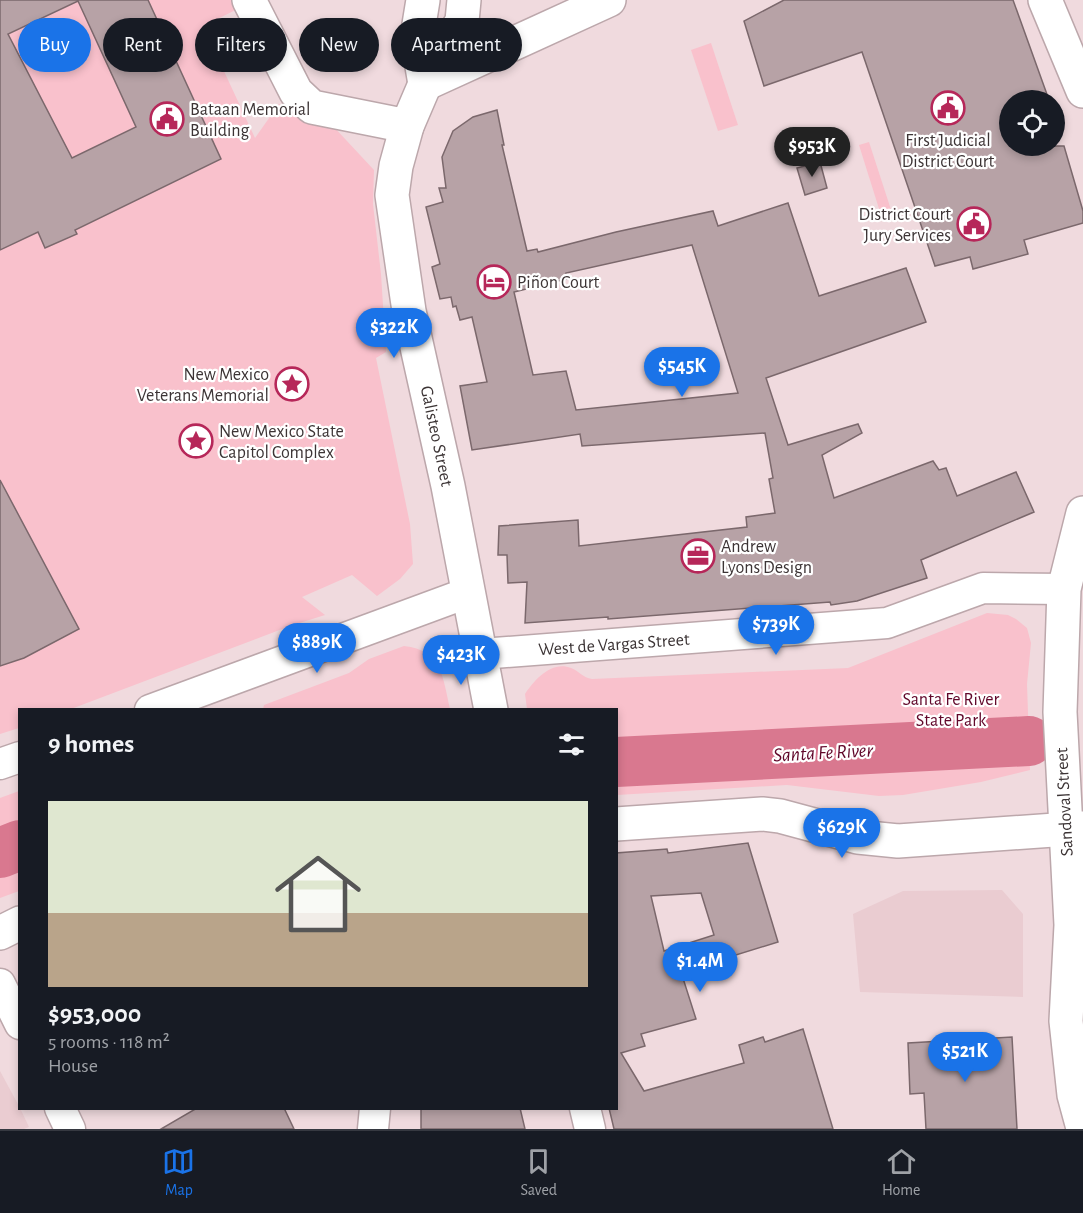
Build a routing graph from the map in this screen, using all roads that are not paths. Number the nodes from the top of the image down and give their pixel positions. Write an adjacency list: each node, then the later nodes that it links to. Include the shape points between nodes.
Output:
1 (249, 0): 8 (street, via 296,92 312,107)
2 (423, 0): 6 (street, via 417,37)
3 (464, 0): 6 (street, Galisteo Street, via 462,21)
4 (609, 0): 6 (street)
5 (1045, 0): 7 (street)
6 (425, 84): 8 (street, Galisteo Street)
7 (1083, 91)
8 (407, 126): 11 (street, Galisteo Street, via 392,195 409,311)
9 (1083, 513): 10 (street, Sandoval Street)
10 (1064, 589): 12 (street, West de Vargas Street, via 983,588 887,623); 18 (street, Sandoval Street, via 1062,774)
11 (467, 593): 12 (street, Galisteo Street); 13 (street)
12 (481, 654): 14 (street, Galisteo Street)
13 (155, 708)
14 (491, 708)
15 (18, 758): 16 (street)
16 (0, 764)
17 (618, 824): 18 (street, via 762,814 858,837 898,841)
18 (1074, 829): 26 (street, Sandoval Street, via 1066,1021 1074,1095)
19 (18, 924): 20 (street)
20 (0, 933)
21 (0, 984): 22 (street)
22 (18, 1020)
23 (61, 1110): 27 (street)
24 (375, 1110): 28 (street)
25 (585, 1110): 29 (street)
26 (1083, 1128)
27 (70, 1129)
28 (373, 1129)
29 (590, 1129)

